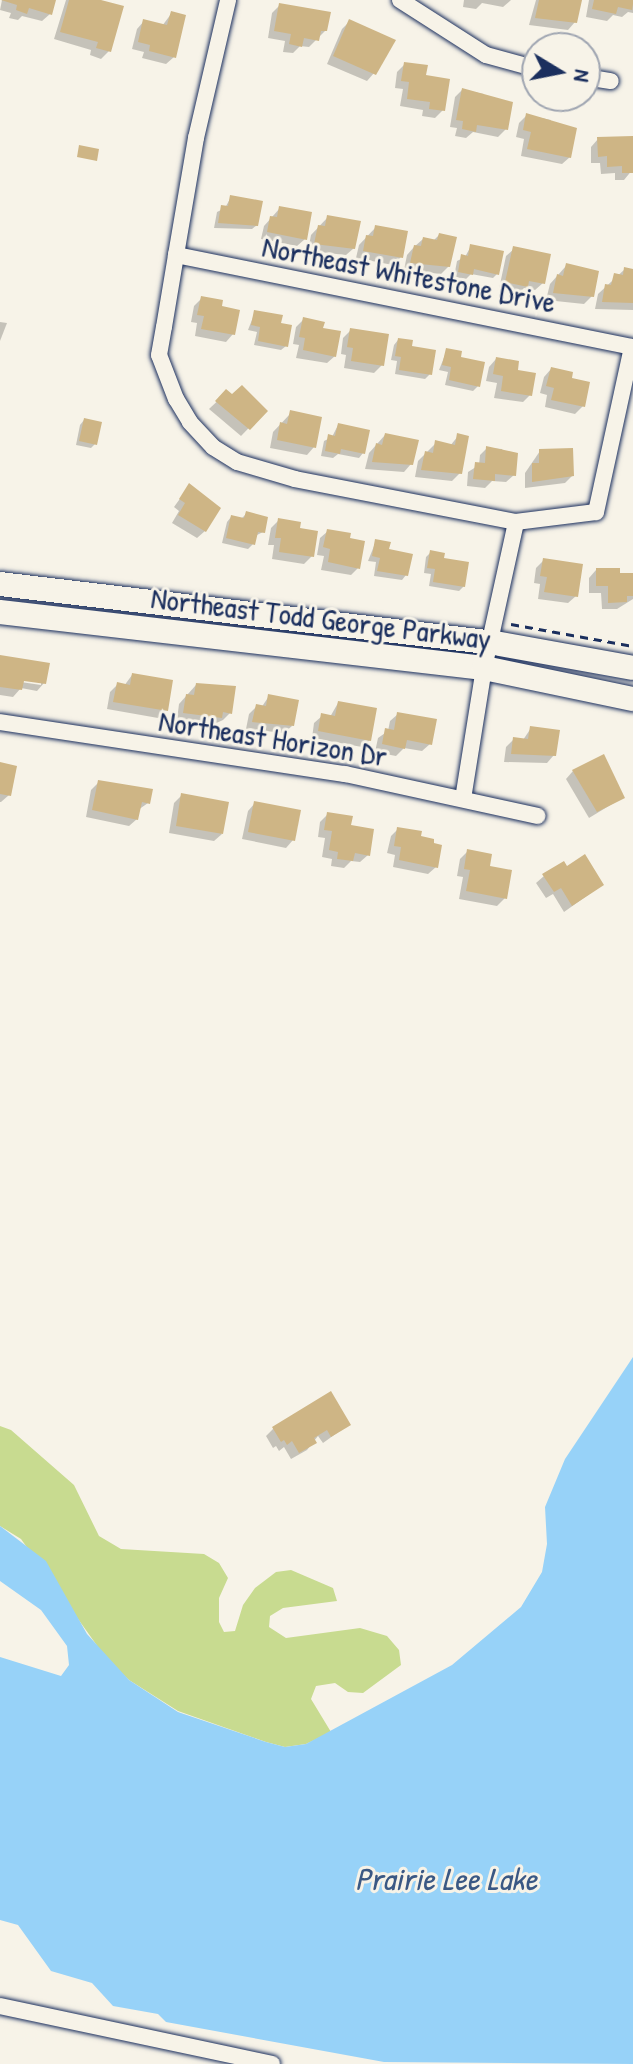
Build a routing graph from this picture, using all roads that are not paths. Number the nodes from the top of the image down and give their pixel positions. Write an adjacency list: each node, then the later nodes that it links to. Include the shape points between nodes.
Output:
1 (228, 0): 6 (street)
2 (400, 0): 3 (street, via 486,55)
3 (521, 65)
4 (601, 79): 5 (street)
5 (611, 81)
6 (176, 255): 7 (street, Northeast Whitestone Drive); 8 (street, via 159,355 176,399 213,447 237,462 295,479)
7 (632, 347): 8 (street, via 596,512)
8 (516, 522): 11 (street)
9 (0, 584): 11 (main road, Northeast Todd George Parkway)
10 (0, 612): 12 (main road, Northeast Todd George Parkway)
11 (489, 642): 12 (street); 13 (main road, Northeast Todd George Parkway)
12 (484, 668): 14 (main road, Northeast Todd George Parkway); 16 (street)
13 (633, 668)
14 (633, 699)
15 (0, 722): 16 (street, Northeast Horizon Dr, via 345,774)
16 (463, 799): 17 (street, Northeast Horizon Dr)
17 (537, 816)
18 (0, 2006): 19 (street)
19 (272, 2064)

